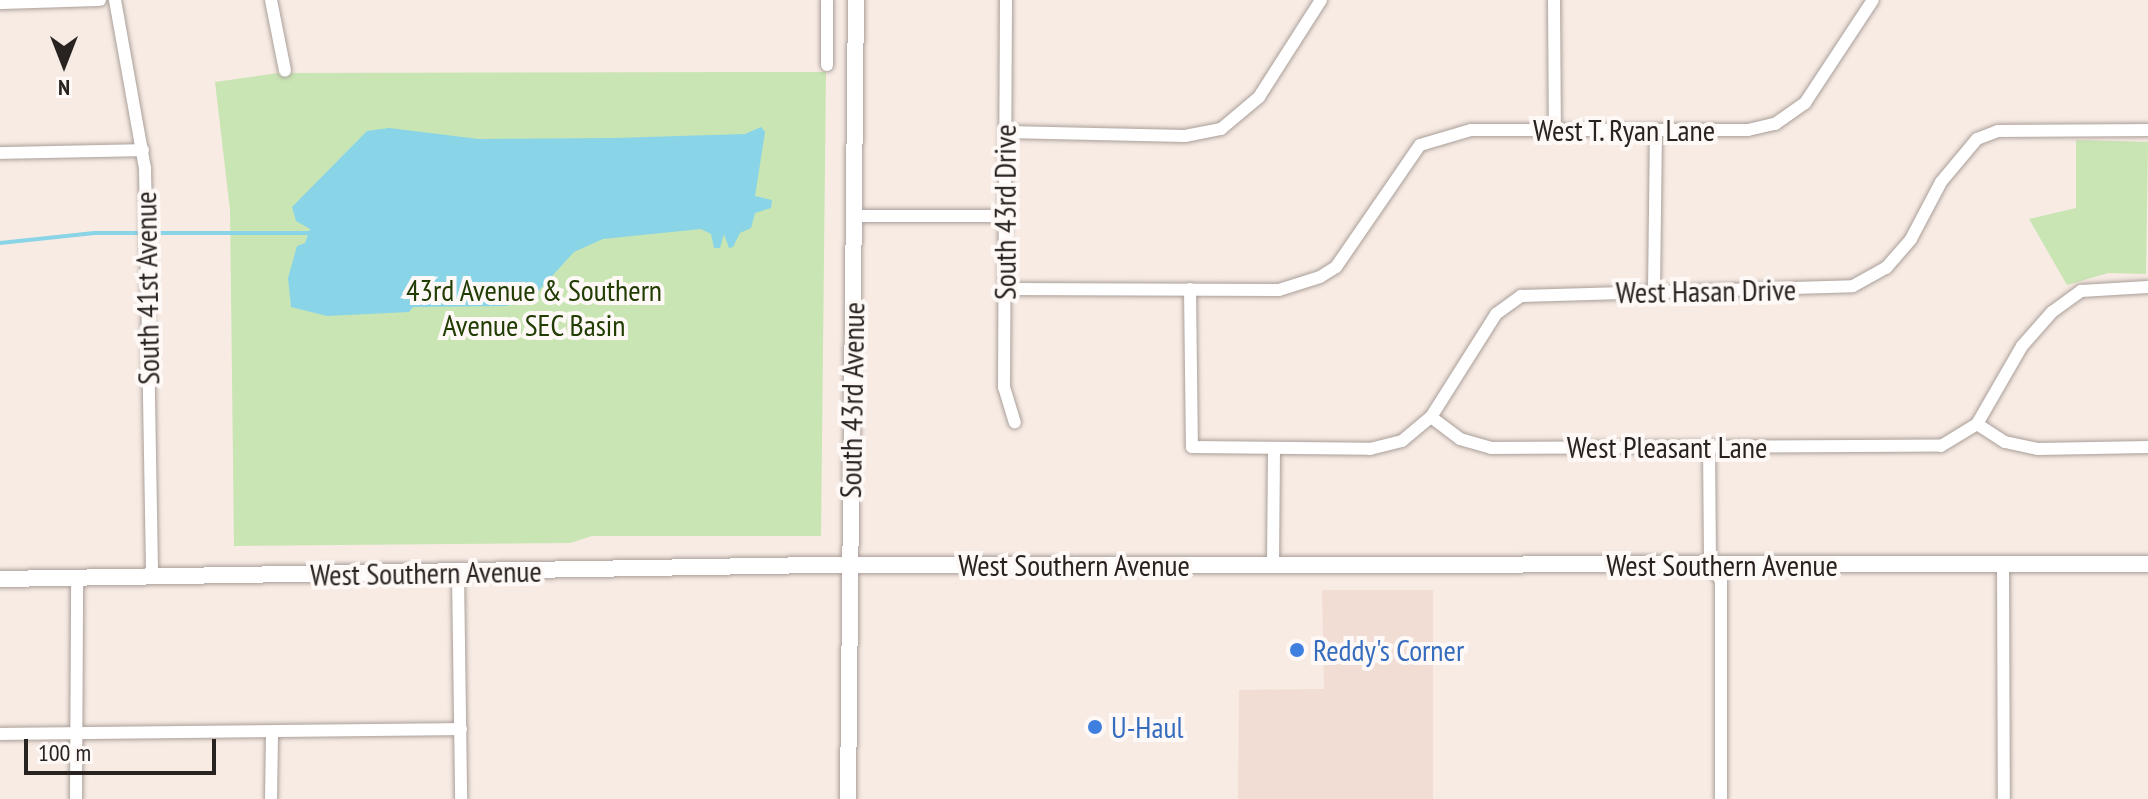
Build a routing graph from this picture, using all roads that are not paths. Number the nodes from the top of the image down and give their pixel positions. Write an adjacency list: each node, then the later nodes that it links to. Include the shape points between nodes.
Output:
1 (100, 0): 10 (street)
2 (115, 0): 17 (street, South 41st Avenue)
3 (271, 0): 12 (street)
4 (827, 0): 11 (street)
5 (856, 0): 19 (main road, South 43rd Avenue)
6 (1006, 0): 16 (street, South 43rd Drive)
7 (1321, 0): 16 (street, via 1259,97 1221,129 1185,136)
8 (1554, 0): 14 (street)
9 (1873, 0): 15 (street, West T. Ryan Lane, via 1805,103 1775,124 1748,130)
10 (0, 3)
11 (827, 65)
12 (285, 71)
13 (2148, 130): 24 (street, West Hasan Drive, via 1998,131 1977,139 1941,182 1911,239 1886,268 1853,286)
14 (1555, 131): 15 (street, West T. Ryan Lane); 23 (street, West T. Ryan Lane, via 1471,130 1437,137 1420,145 1400,167 1336,267 1279,290)
15 (1656, 131): 24 (street)
16 (1006, 132): 20 (street, South 43rd Drive)
17 (143, 150): 18 (street); 38 (street, South 41st Avenue)
18 (0, 153)
19 (856, 216): 20 (street); 34 (main road, South 43rd Avenue)
20 (1004, 216): 22 (street, South 43rd Drive)
21 (2148, 287): 27 (street, via 2081,291 2052,312 2022,346)
22 (1004, 289): 23 (street); 26 (street, South 43rd Drive, via 1004,387)
23 (1190, 289): 30 (street, via 1192,447)
24 (1654, 291): 25 (street, West Hasan Drive, via 1521,296 1496,314)
25 (1431, 417): 28 (street, West Pleasant Lane, via 1460,439 1491,448); 30 (street, via 1402,441 1370,449)
26 (1015, 422)
27 (1977, 424): 28 (street, West Pleasant Lane, via 1941,446); 29 (street, via 2005,442 2038,449)
28 (1709, 446): 31 (street)
29 (2148, 447)
30 (1274, 449): 35 (street)
31 (1710, 564): 32 (main road, West Southern Avenue); 35 (main road, West Southern Avenue); 48 (street, via 1721,581)
32 (2003, 564): 33 (main road, West Southern Avenue); 49 (street)
33 (2148, 564)
34 (850, 565): 35 (main road, West Southern Avenue); 36 (main road, West Southern Avenue); 47 (main road, South 43rd Avenue)
35 (1273, 566)
36 (458, 573): 38 (main road, West Southern Avenue); 40 (street)
37 (77, 578): 38 (main road, West Southern Avenue); 39 (main road, West Southern Avenue); 42 (street)
38 (152, 578)
39 (0, 579)
40 (461, 729): 43 (street); 46 (street)
41 (0, 734): 42 (street)
42 (76, 734): 43 (street); 44 (street)
43 (272, 734): 45 (street)
44 (76, 799)
45 (271, 799)
46 (461, 799)
47 (848, 799)
48 (1721, 799)
49 (2004, 799)

